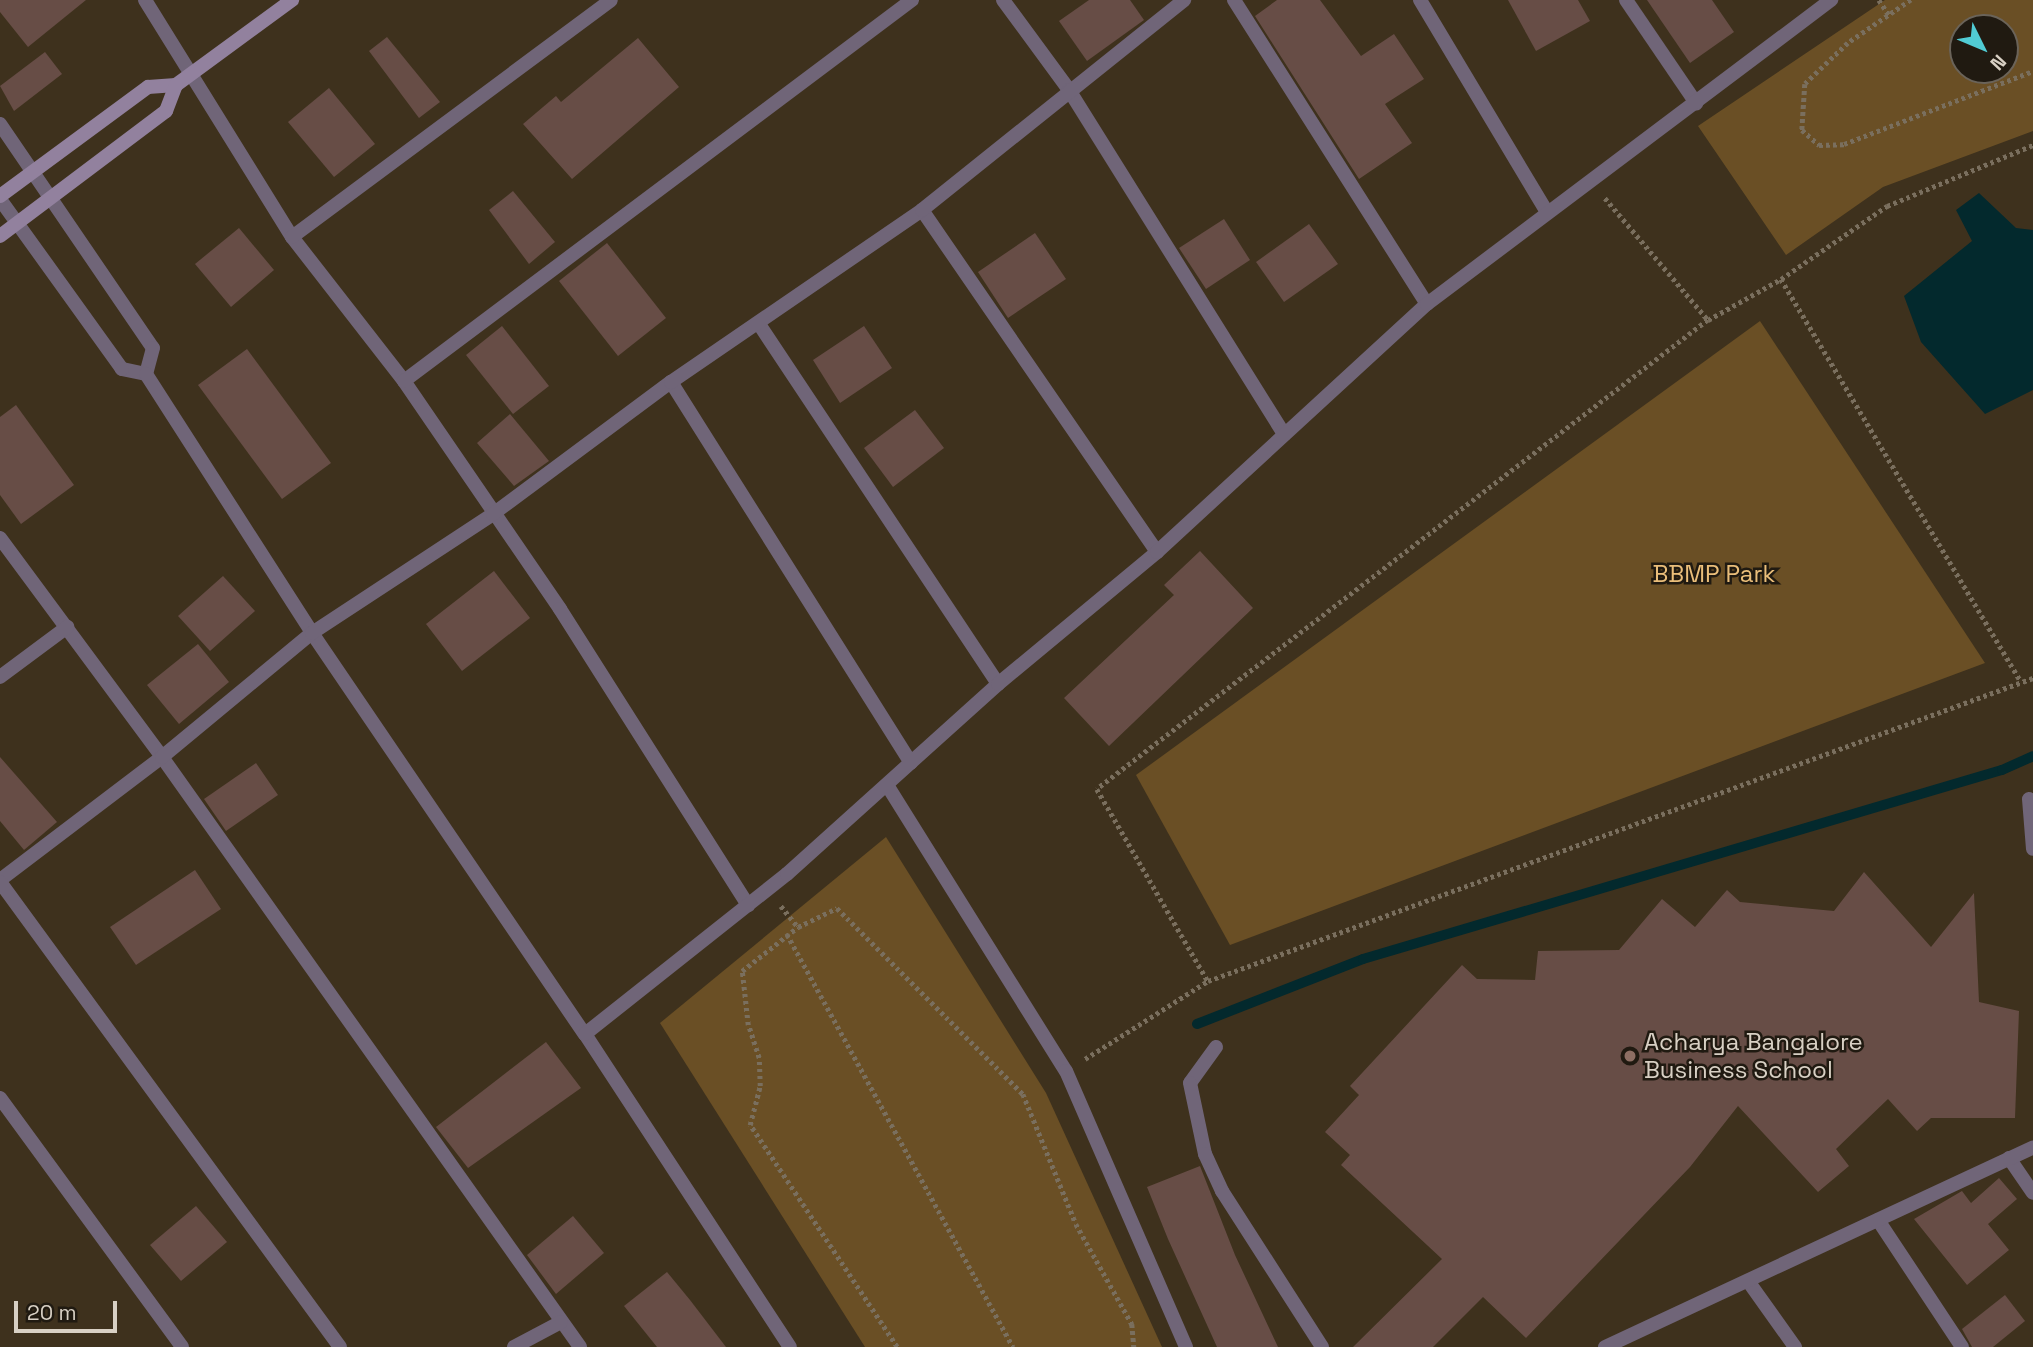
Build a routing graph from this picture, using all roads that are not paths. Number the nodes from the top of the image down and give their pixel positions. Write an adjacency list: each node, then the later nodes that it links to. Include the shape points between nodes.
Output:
1 (145, 0): 11 (street)
2 (292, 0): 11 (street)
3 (611, 0): 23 (street)
4 (912, 0): 27 (street)
5 (1003, 0): 13 (street)
6 (1184, 0): 13 (street)
7 (1234, 0): 24 (street)
8 (1420, 0): 20 (street)
9 (1626, 0): 14 (street)
10 (1831, 0): 14 (street)
11 (193, 74): 12 (street); 23 (street)
12 (176, 85): 16 (street, via 148,87); 18 (street, via 166,111)
13 (1069, 90): 19 (street); 29 (street)
14 (1696, 103): 20 (street)
15 (0, 124): 16 (street)
16 (33, 172): 17 (street); 18 (street)
17 (0, 198): 21 (street)
18 (50, 199): 21 (street); 26 (street, via 153,348)
19 (922, 210): 25 (street); 32 (street)
20 (1547, 212): 24 (street)
21 (17, 223): 22 (street); 26 (street, via 122,369)
22 (0, 236)
23 (292, 237): 27 (street)
24 (1427, 304): 29 (street)
25 (759, 324): 28 (street); 36 (street)
26 (146, 374): 34 (street)
27 (404, 381): 30 (street)
28 (671, 382): 30 (street); 38 (street)
29 (1284, 434): 32 (street)
30 (493, 514): 34 (street); 43 (street)
31 (0, 538): 33 (street)
32 (1157, 552): 36 (street)
33 (67, 627): 35 (street); 37 (street)
34 (312, 633): 37 (street); 44 (street)
35 (0, 677)
36 (998, 684): 38 (street)
37 (162, 757): 42 (street); 52 (street)
38 (911, 763): 39 (street)
39 (887, 785): 43 (street); 59 (street, via 1066,1071)
40 (2029, 799): 41 (street)
41 (2033, 849)
42 (0, 881): 55 (street)
43 (748, 905): 44 (street)
44 (585, 1034): 58 (street)
45 (1216, 1047): 60 (street, via 1189,1083 1205,1154 1222,1191)
46 (0, 1098): 54 (street)
47 (2033, 1147): 48 (street)
48 (2009, 1158): 49 (street); 50 (street)
49 (2033, 1194)
50 (1878, 1220): 51 (street); 62 (street)
51 (1748, 1280): 53 (street); 61 (street)
52 (561, 1322): 56 (street); 57 (street)
53 (1613, 1345)
54 (182, 1347)
55 (340, 1347)
56 (514, 1347)
57 (580, 1347)
58 (790, 1347)
59 (1186, 1347)
60 (1322, 1347)
61 (1795, 1347)
62 (1962, 1347)

